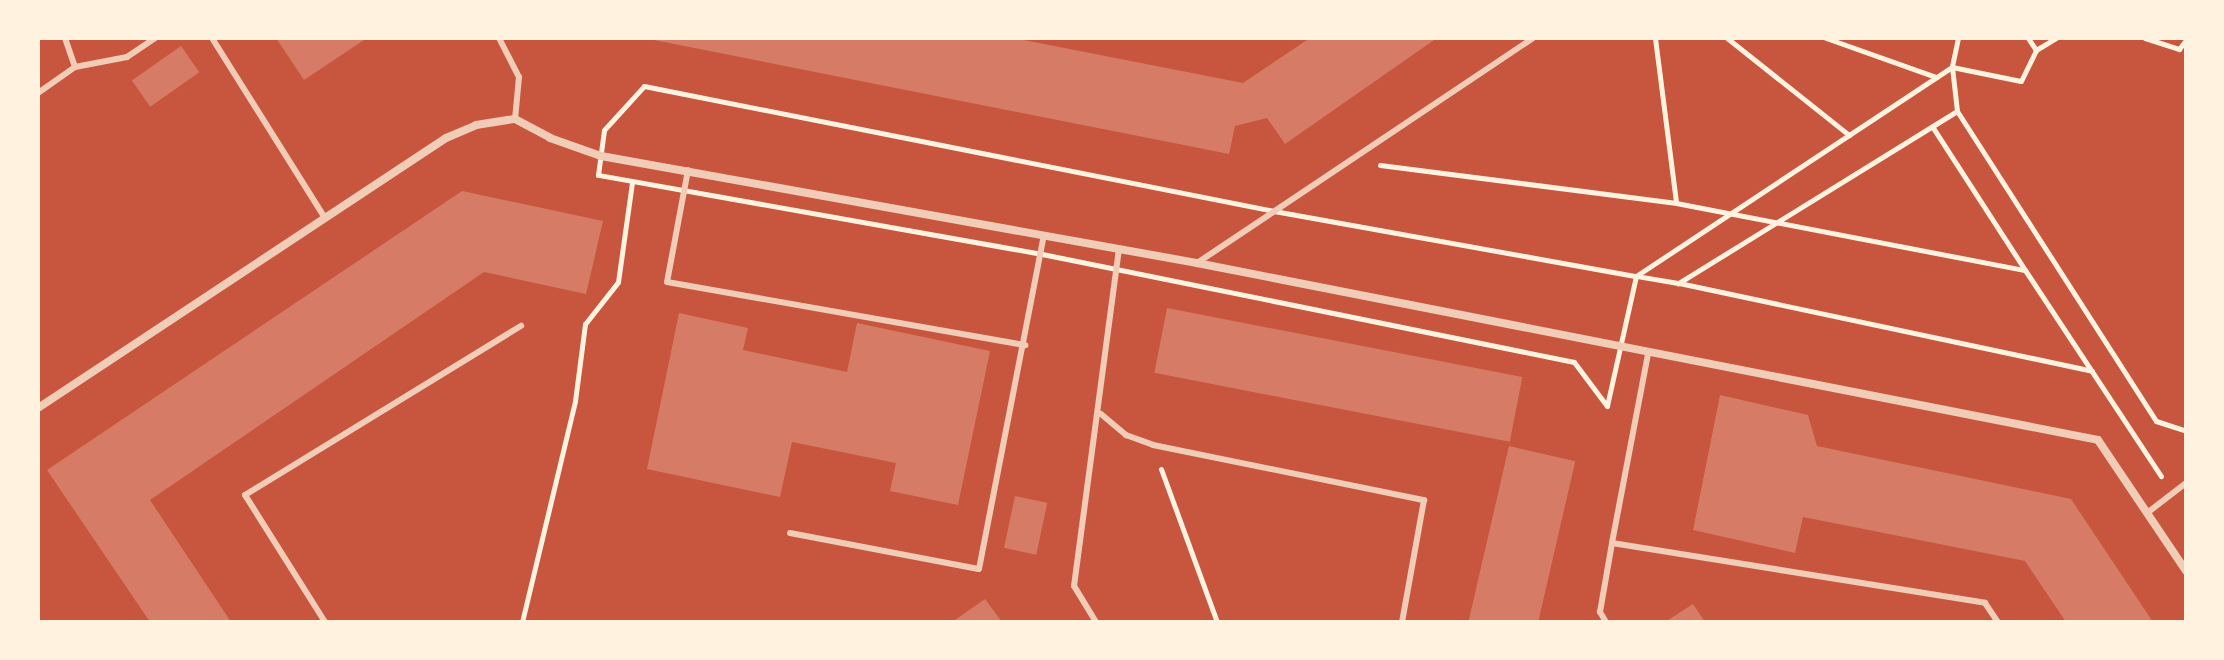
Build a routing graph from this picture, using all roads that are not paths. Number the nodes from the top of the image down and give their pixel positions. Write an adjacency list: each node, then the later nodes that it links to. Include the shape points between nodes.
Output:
1 (65, 38): 6 (lane)
2 (155, 38): 6 (lane, via 115,62)
3 (212, 38): 10 (lane)
4 (499, 38): 8 (lane, via 519,77)
5 (1533, 38): 13 (lane)
6 (75, 67): 7 (lane)
7 (38, 93)
8 (515, 119): 9 (street, via 601,156); 10 (street, via 476,125 446,138)
9 (688, 170): 11 (street); 15 (lane, via 667,282)
10 (325, 218): 17 (street)
11 (1044, 236): 12 (street); 15 (lane)
12 (1119, 250): 13 (street); 18 (lane)
13 (1197, 263): 16 (street)
14 (521, 326): 24 (lane, via 245,495)
15 (1025, 345): 21 (lane, via 979,569)
16 (1648, 354): 20 (street, via 2098,440); 22 (lane)
17 (38, 408)
18 (1101, 414): 25 (lane, via 1074,586); 26 (lane, via 1126,435 1153,445 1424,500)
19 (2186, 483): 20 (lane)
20 (2147, 513): 23 (street)
21 (790, 533)
22 (1612, 543): 27 (lane, via 1600,612); 28 (lane, via 1985,603)
23 (2186, 571)
24 (325, 622)
25 (1096, 622)
26 (1402, 622)
27 (1606, 622)
28 (1998, 622)

